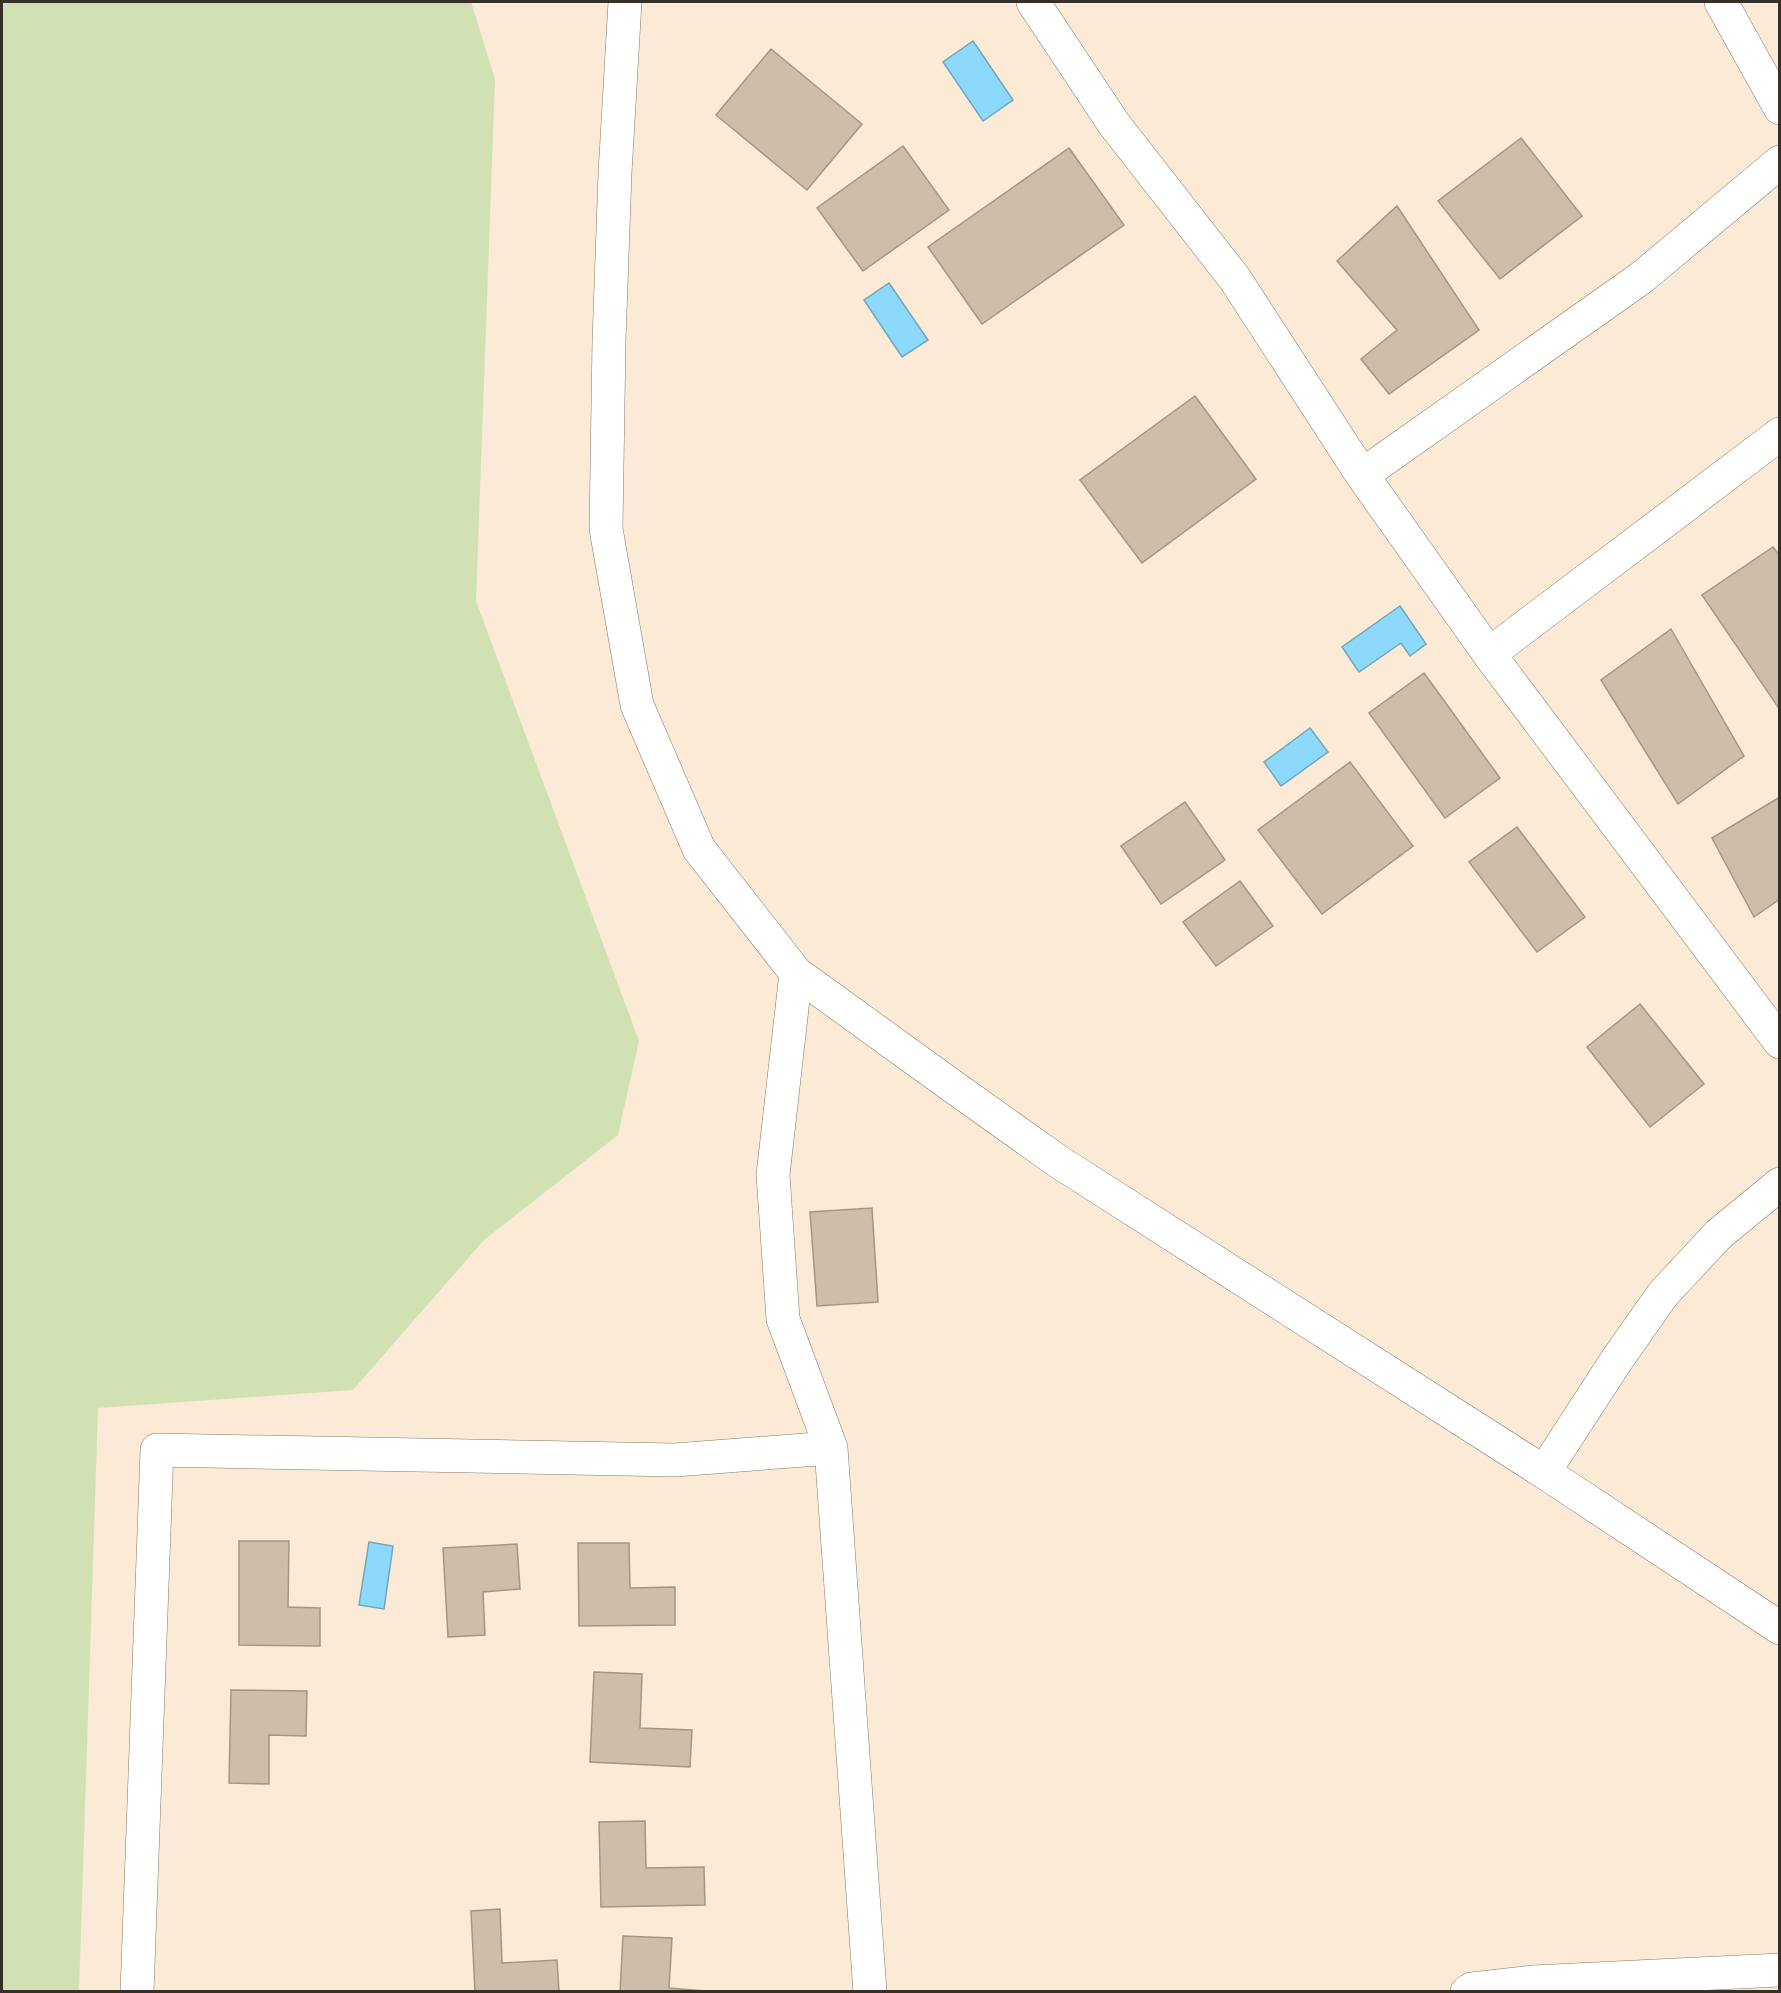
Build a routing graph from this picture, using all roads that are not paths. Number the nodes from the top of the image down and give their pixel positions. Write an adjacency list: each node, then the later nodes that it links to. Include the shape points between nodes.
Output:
1 (625, 2): 9 (street, via 609,341 606,529 614,576 637,705 699,849)
2 (1033, 2): 7 (street, via 1114,124 1235,279)
3 (1722, 2): 4 (street)
4 (1779, 108)
5 (1779, 162): 7 (street, via 1641,278)
6 (1779, 434): 8 (street)
7 (1362, 475): 8 (street)
8 (1489, 654): 10 (street)
9 (796, 973): 12 (street, via 773,1175 783,1319); 13 (street, via 1059,1162)
10 (1779, 1042)
11 (1779, 1184): 13 (street, via 1719,1234 1663,1294)
12 (831, 1448): 16 (street, via 675,1460 157,1450); 17 (street)
13 (1545, 1472): 14 (street)
14 (1779, 1628)
15 (1779, 1970): 18 (street, via 1533,1982)
16 (137, 1992)
17 (870, 1992)
18 (1467, 1992)

